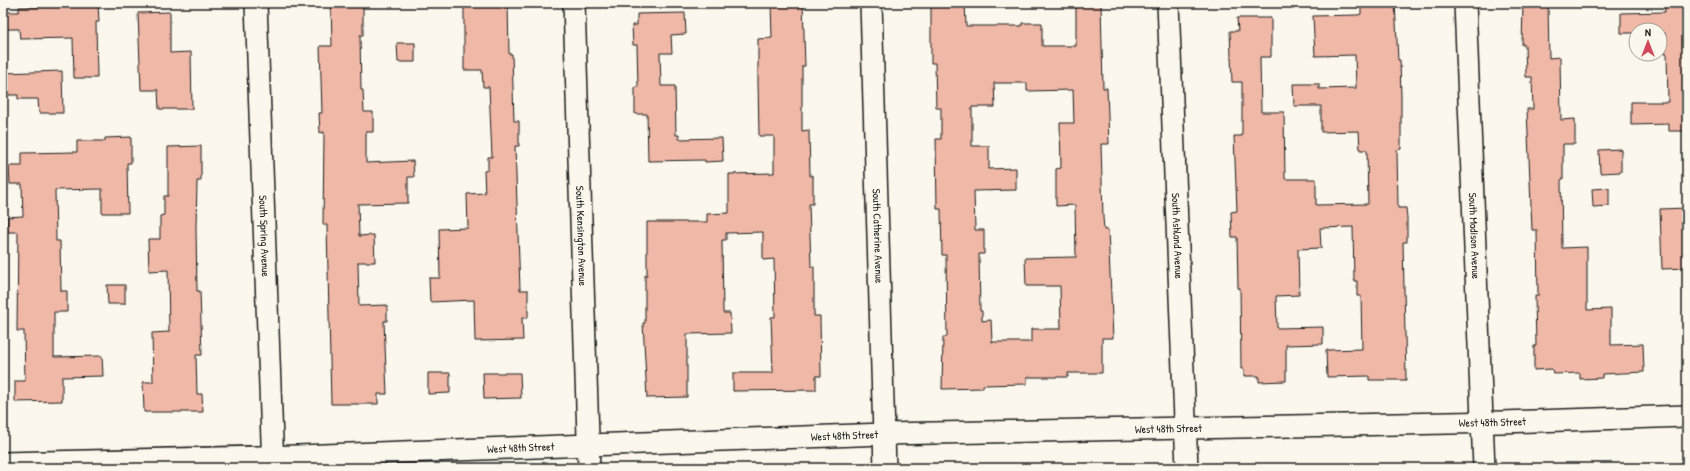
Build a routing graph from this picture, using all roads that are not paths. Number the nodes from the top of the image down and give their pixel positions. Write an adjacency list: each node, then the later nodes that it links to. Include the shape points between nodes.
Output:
1 (256, 3): 12 (street, South Spring Avenue)
2 (574, 3): 10 (street, South Kensington Avenue)
3 (871, 3): 9 (street, South Catherine Avenue)
4 (1168, 3): 8 (street, South Ashland Avenue)
5 (1465, 3): 7 (street, South Madison Avenue)
6 (1687, 416): 7 (street, West 48th Street)
7 (1483, 422): 8 (street, West 48th Street); 16 (street, South Madison Avenue)
8 (1186, 427): 9 (street, West 48th Street); 15 (street, South Ashland Avenue)
9 (884, 434): 10 (street, West 48th Street); 14 (street, South Catherine Avenue)
10 (588, 445): 12 (street, West 48th Street); 13 (street, South Kensington Avenue)
11 (3, 462): 12 (street, West 48th Street)
12 (273, 462)
13 (589, 468)
14 (885, 468)
15 (1187, 468)
16 (1484, 468)

